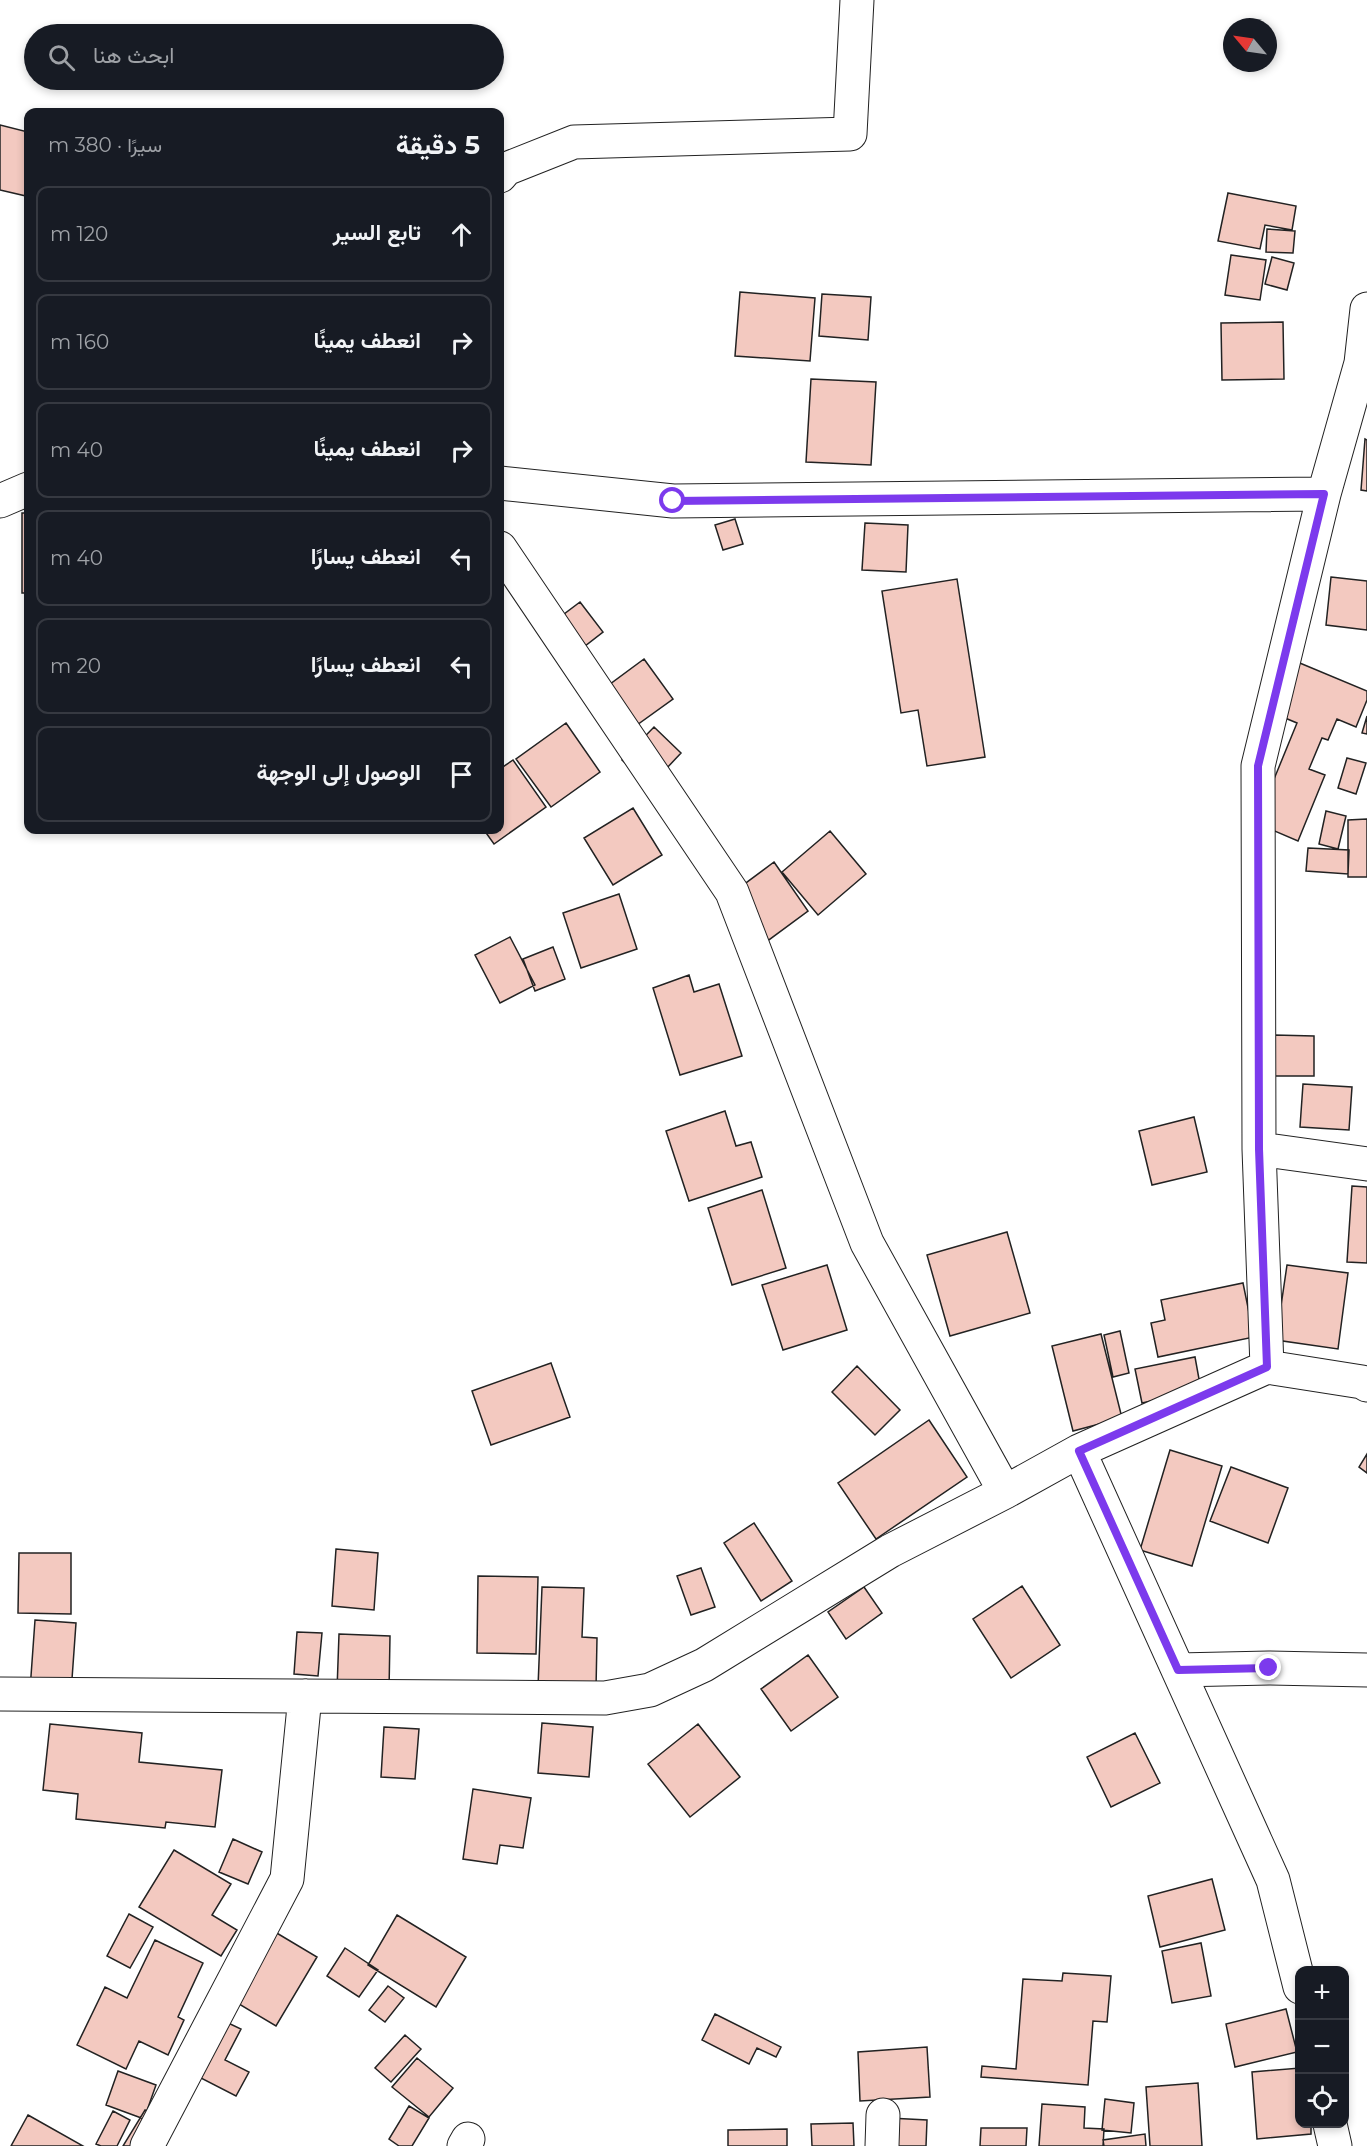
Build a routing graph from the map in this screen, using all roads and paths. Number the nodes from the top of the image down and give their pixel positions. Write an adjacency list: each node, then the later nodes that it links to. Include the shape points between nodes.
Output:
1 (857, 0): 2 (street, via 850,134 574,142)
2 (504, 171)
3 (1367, 309): 6 (street, via 1361,363)
4 (504, 483): 6 (street, via 673,501)
5 (24, 491): 7 (street)
6 (1324, 494): 9 (street, via 1258,766)
7 (0, 501)
8 (504, 554): 14 (street, via 732,892 867,1243)
9 (1259, 1149): 10 (street); 11 (street)
10 (1367, 1164)
11 (1267, 1367): 12 (street); 13 (street)
12 (1367, 1385)
13 (1079, 1451): 14 (street); 15 (street)
14 (1005, 1492): 18 (street, via 890,1551 704,1665 650,1690 605,1698)
15 (1178, 1670): 16 (street); 19 (street, via 1273,1881)
16 (1367, 1670)
17 (0, 1694): 18 (street)
18 (305, 1696): 21 (street, via 287,1879)
19 (1295, 1971)
20 (1331, 2128): 22 (street)
21 (147, 2146)
22 (1335, 2146)

